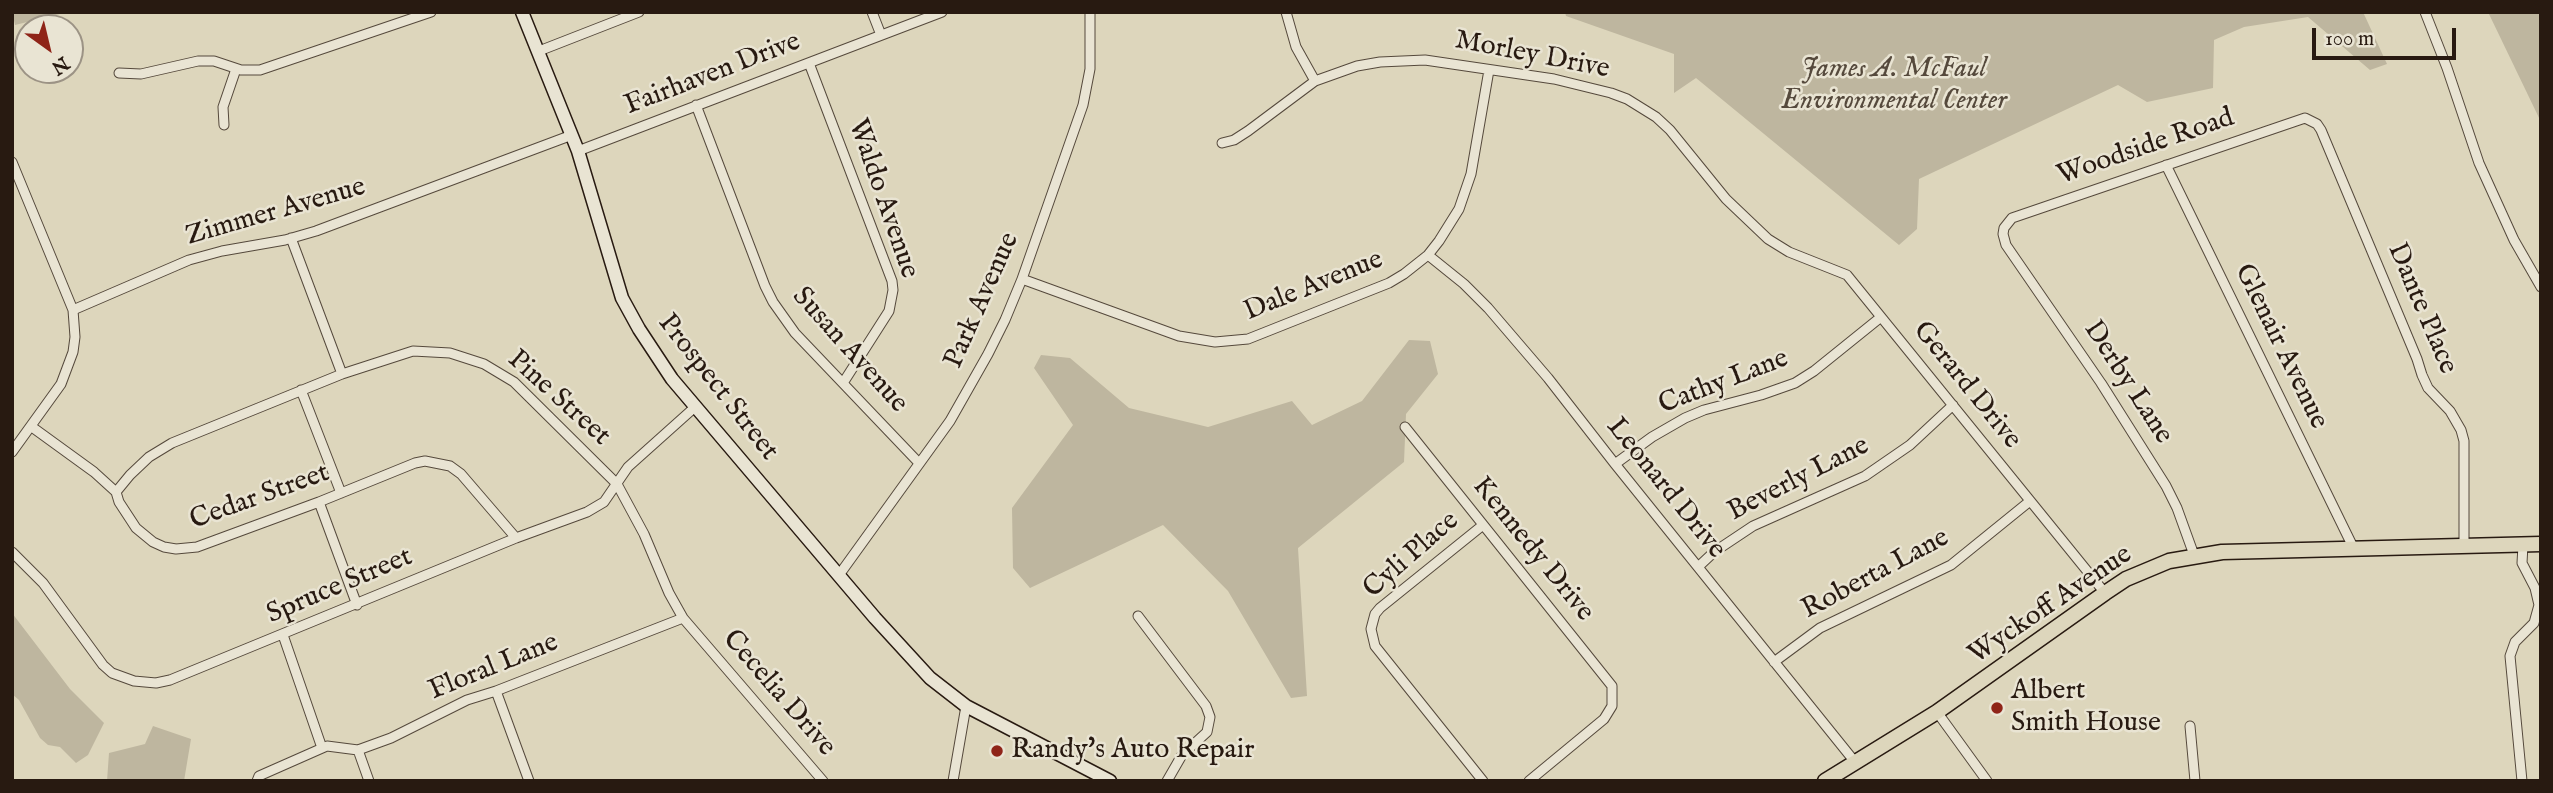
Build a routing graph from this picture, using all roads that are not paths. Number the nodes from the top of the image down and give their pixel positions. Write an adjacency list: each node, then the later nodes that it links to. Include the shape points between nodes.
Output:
1 (431, 12): 12 (street, via 260,70)
2 (522, 12): 10 (main road, Prospect Street)
3 (639, 12): 10 (street)
4 (872, 12): 9 (street)
5 (942, 12): 9 (street, Fairhaven Drive)
6 (1090, 12): 28 (street, Park Avenue, via 1090,69 1083,105)
7 (1286, 12): 15 (street, via 1296,47)
8 (2425, 12): 29 (street, via 2479,163)
9 (881, 35): 11 (street, Fairhaven Drive)
10 (539, 51): 19 (main road, Prospect Street)
11 (809, 63): 16 (street, Fairhaven Drive); 33 (street, Waldo Avenue, via 893,290 889,311)
12 (236, 69): 14 (street, via 198,61 141,74); 17 (street, via 223,107)
13 (1489, 70): 15 (street, Morley Drive, via 1402,60 1357,66); 25 (street, Morley Drive, via 1594,88 1642,107 1670,130 1726,199); 27 (street, Dale Avenue, via 1466,191)
14 (119, 73)
15 (1315, 81): 20 (street, Morley Drive, via 1248,131)
16 (696, 105): 21 (street, Fairhaven Drive); 33 (street, Susan Avenue, via 769,294 795,333)
17 (224, 125)
18 (2321, 130): 23 (street, Woodside Road, via 2312,120 2299,119); 51 (street, Dante Place, via 2428,388 2461,430)
19 (572, 135): 21 (main road, Prospect Street); 24 (street, Zimmer Avenue)
20 (1222, 143)
21 (578, 151): 36 (main road, Prospect Street, via 622,298 657,358)
22 (12, 162): 30 (street)
23 (2166, 165): 26 (street, Woodside Road, via 2012,219 2004,228); 52 (street, Glenair Avenue)
24 (290, 238): 30 (street, Zimmer Avenue, via 189,260); 32 (street)
25 (1768, 239): 31 (street, Gerard Drive, via 1847,275)
26 (2006, 245): 54 (street, Derby Lane, via 2166,486)
27 (1428, 255): 28 (street, Dale Avenue, via 1390,283 1233,342 1180,336); 41 (street, Leonard Drive, via 1488,308)
28 (1022, 279): 40 (street, Park Avenue, via 970,388)
29 (2541, 287)
30 (73, 310): 37 (street, via 75,337 69,365)
31 (1881, 317): 35 (street, Gerard Drive); 41 (street, Cathy Lane, via 1795,383 1685,418)
32 (342, 374): 34 (street, Pine Street); 42 (street, Pine Street, via 413,351 450,353 484,364 514,382)
33 (843, 383): 40 (street, Susan Avenue)
34 (301, 390): 43 (street, Pine Street, via 172,443 149,457); 44 (street)
35 (1953, 405): 45 (street, Gerard Drive); 55 (street, Beverly Lane, via 1910,445 1865,476 1764,520)
36 (695, 407): 42 (street, Spruce Street, via 644,451); 56 (main road, Prospect Street)
37 (32, 427): 39 (street); 43 (street, Cedar Street)
38 (1405, 427): 47 (street, Kennedy Drive)
39 (12, 452)
40 (919, 463): 56 (street, Park Avenue)
41 (1615, 464): 55 (street, Leonard Drive)
42 (617, 484): 48 (street, Spruce Street, via 604,502 587,512); 60 (street, Pine Street)
43 (116, 492): 46 (street, Cedar Street, via 144,536 176,549 197,547)
44 (341, 493): 46 (street, Cedar Street); 48 (street, Cedar Street, via 415,463 435,462 461,474)
45 (2030, 501): 57 (street, Gerard Drive); 63 (street, Roberta Lane, via 1951,565 1820,628)
46 (319, 502): 58 (street)
47 (1483, 525): 78 (street, Cyli Place, via 1380,608 1371,637); 79 (street, Kennedy Drive, via 1612,686 1612,706 1604,719)
48 (516, 538): 58 (street, Spruce Street)
49 (2541, 544): 50 (main road, Wyckoff Avenue)
50 (2523, 545): 51 (main road, Wyckoff Avenue); 83 (street, via 2522,564 2539,606 2534,623 2515,642 2510,656)
51 (2464, 547): 52 (main road, Wyckoff Avenue)
52 (2354, 549): 54 (main road, Wyckoff Avenue)
53 (12, 552): 61 (street, Spruce Street, via 43,583 103,664 123,678 170,680)
54 (2194, 555): 57 (main road, Wyckoff Avenue, via 2147,569)
55 (1698, 567): 63 (street, Leonard Drive)
56 (839, 575): 65 (main road, Prospect Street, via 930,678)
57 (2105, 593): 66 (main road, Wyckoff Avenue)
58 (357, 605): 61 (street, Spruce Street)
59 (1138, 617): 77 (street, via 1210,717 1207,732 1182,755)
60 (683, 618): 62 (street, Pine Street); 64 (street, Floral Lane)
61 (283, 635): 68 (street)
62 (698, 637): 74 (street, Cecelia Drive)
63 (1774, 662): 70 (street, Leonard Drive)
64 (496, 691): 69 (street, Floral Lane); 73 (street)
65 (965, 706): 75 (street); 76 (main road, Prospect Street)
66 (1937, 712): 70 (main road, Wyckoff Avenue); 81 (street)
67 (2190, 726): 82 (street)
68 (322, 748): 69 (street, Floral Lane); 71 (street, via 259,776)
69 (358, 750): 72 (street)
70 (1856, 762): 80 (main road, Wyckoff Avenue)
71 (257, 781)
72 (369, 781)
73 (529, 781)
74 (823, 781)
75 (953, 781)
76 (1110, 781)
77 (1167, 781)
78 (1483, 781)
79 (1529, 781)
80 (1825, 781)
81 (1987, 781)
82 (2195, 781)
83 (2522, 781)

